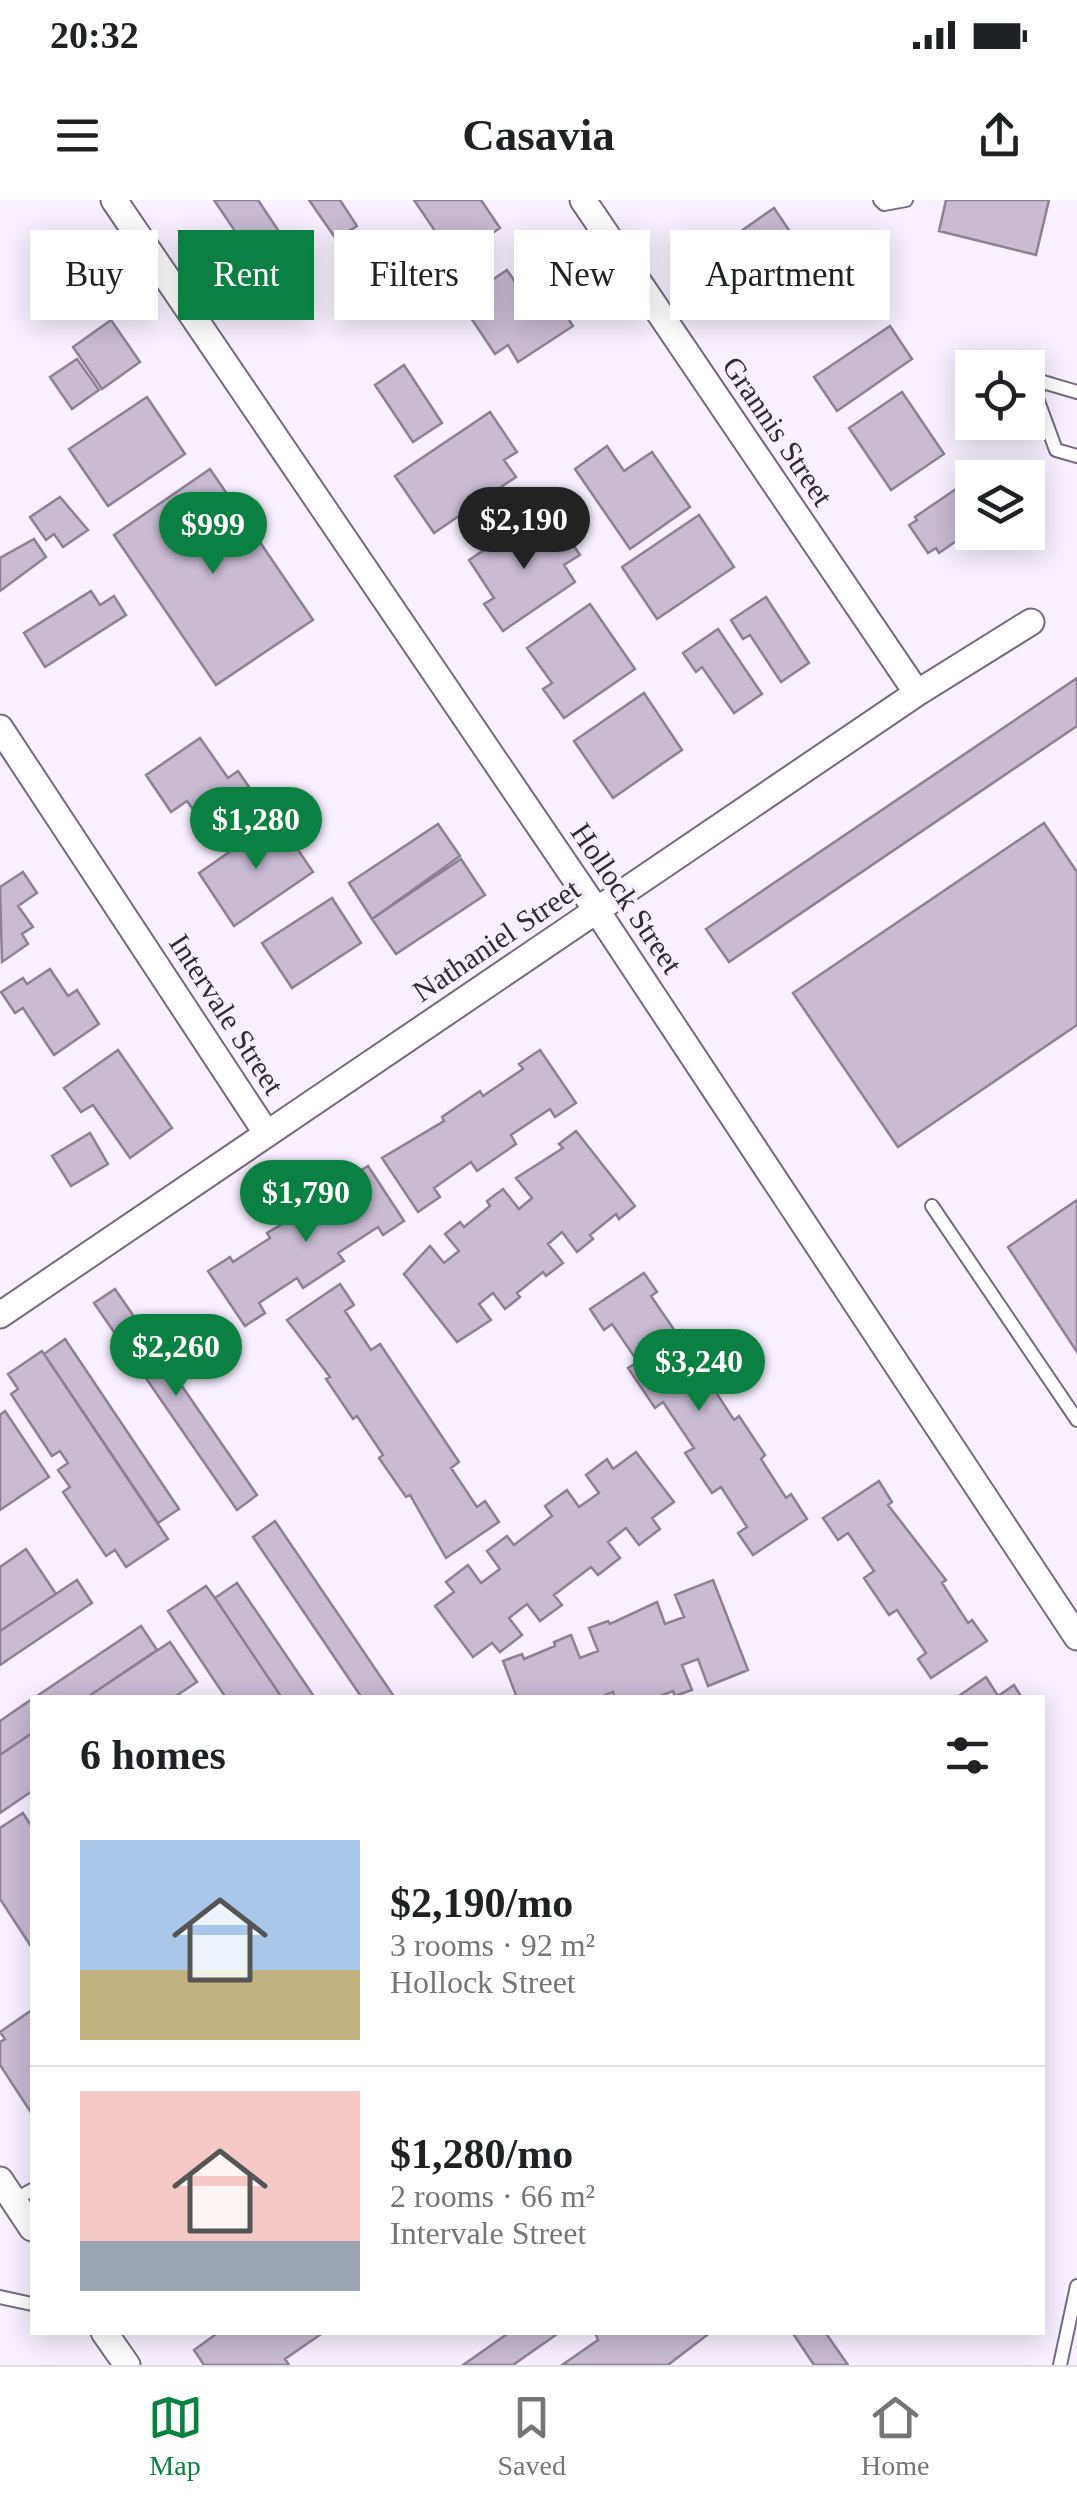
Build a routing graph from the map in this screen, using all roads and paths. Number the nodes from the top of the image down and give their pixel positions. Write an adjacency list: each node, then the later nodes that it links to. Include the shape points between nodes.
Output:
1 (114, 200): 10 (street, Hollock Street)
2 (880, 200): 3 (lane)
3 (906, 200)
4 (584, 202): 8 (street, Grannis Street)
5 (1077, 392): 6 (lane, via 1043,382 1035,393 1056,450)
6 (1077, 456)
7 (1031, 622): 8 (street, Nathaniel Street)
8 (917, 693): 10 (street, Nathaniel Street)
9 (5, 746): 11 (street, Intervale Street)
10 (597, 911): 11 (street, Nathaniel Street); 15 (street, Hollock Street)
11 (267, 1134): 13 (street, Nathaniel Street)
12 (932, 1206): 14 (lane)
13 (0, 1315)
14 (1077, 1420)
15 (1076, 1634)
16 (15, 2190): 17 (street)
17 (30, 2224)
18 (1077, 2286): 23 (lane)
19 (0, 2296): 20 (lane)
20 (30, 2304)
21 (106, 2335): 22 (street)
22 (127, 2365)
23 (1060, 2365)

